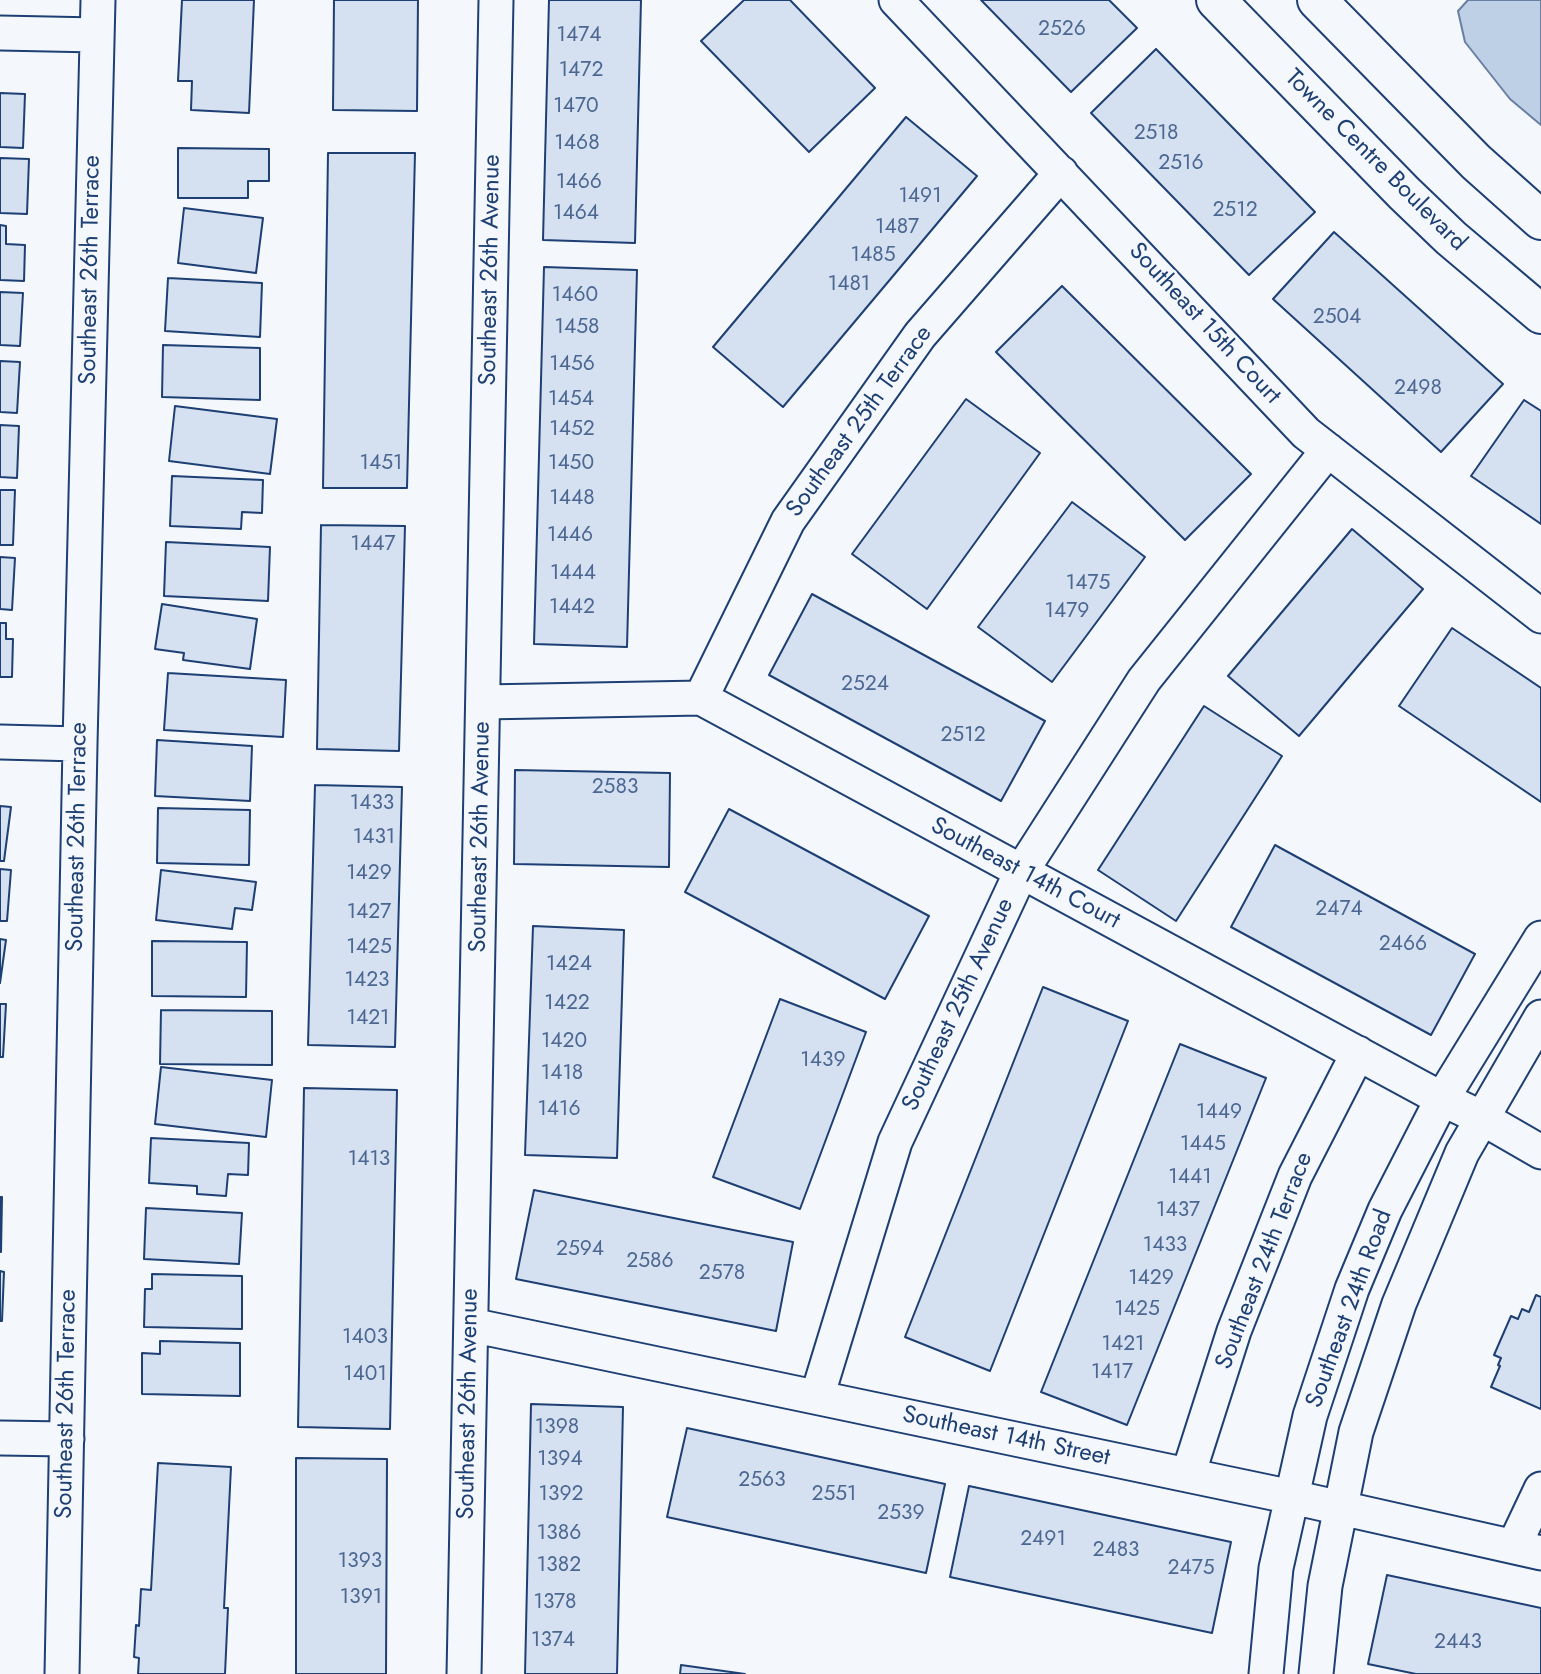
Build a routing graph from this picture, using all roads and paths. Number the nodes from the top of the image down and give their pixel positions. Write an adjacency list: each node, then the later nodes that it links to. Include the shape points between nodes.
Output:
1 (97, 0): 7 (street, Southeast 26th Terrace)
2 (496, 0): 14 (street, Southeast 26th Avenue)
3 (896, 0): 8 (street, Southeast 15th Court)
4 (1216, 0): 10 (street, Towne Centre Boulevard, via 1404,193)
5 (1317, 0): 9 (street, via 1476,162)
6 (0, 33): 7 (street)
7 (97, 35): 16 (street, Southeast 26th Terrace)
8 (1061, 173): 11 (street, Southeast 15th Court, via 1306,433); 13 (street, Southeast 25th Terrace, via 920,335 788,521)
9 (1541, 220)
10 (1541, 314)
11 (1328, 450): 12 (street, Southeast 15th Court); 17 (street, Southeast 25th Avenue, via 1144,680)
12 (1541, 617)
13 (701, 698): 14 (street, Southeast 14th Court); 17 (street, Southeast 14th Court)
14 (483, 702): 24 (street, Southeast 26th Avenue)
15 (0, 742): 16 (street)
16 (79, 744): 27 (street, Southeast 26th Terrace)
17 (1021, 872): 20 (street, Southeast 14th Court); 25 (street, Southeast 25th Avenue, via 895,1142)
18 (1541, 938): 21 (street, Southeast 24th Road)
19 (1541, 1017): 22 (street, Southeast 24th Road)
20 (1358, 1053): 21 (street, Southeast 14th Court); 28 (street, Southeast 24th Terrace, via 1295,1176 1234,1331)
21 (1442, 1099): 22 (street, Southeast 14th Court); 30 (street, Southeast 24th Road, via 1385,1210 1352,1289 1310,1416)
22 (1482, 1118): 23 (street, Southeast 14th Court); 31 (street, Southeast 24th Road, via 1462,1153 1399,1304 1356,1432)
23 (1541, 1152)
24 (471, 1325): 25 (street, Southeast 14th Street); 34 (street, Southeast 26th Avenue)
25 (817, 1397): 28 (street, Southeast 14th Street)
26 (0, 1438): 27 (street)
27 (67, 1439): 33 (street, Southeast 26th Terrace)
28 (1188, 1475): 30 (street, Southeast 14th Street)
29 (1541, 1489): 32 (street)
30 (1292, 1497): 31 (street, Southeast 14th Street); 35 (street, Southeast 24th Road, via 1276,1568)
31 (1340, 1509): 32 (street, Southeast 14th Street); 36 (street, Southeast 24th Road, via 1325,1586)
32 (1528, 1549)
33 (62, 1674)
34 (464, 1674)
35 (1266, 1674)
36 (1316, 1674)

